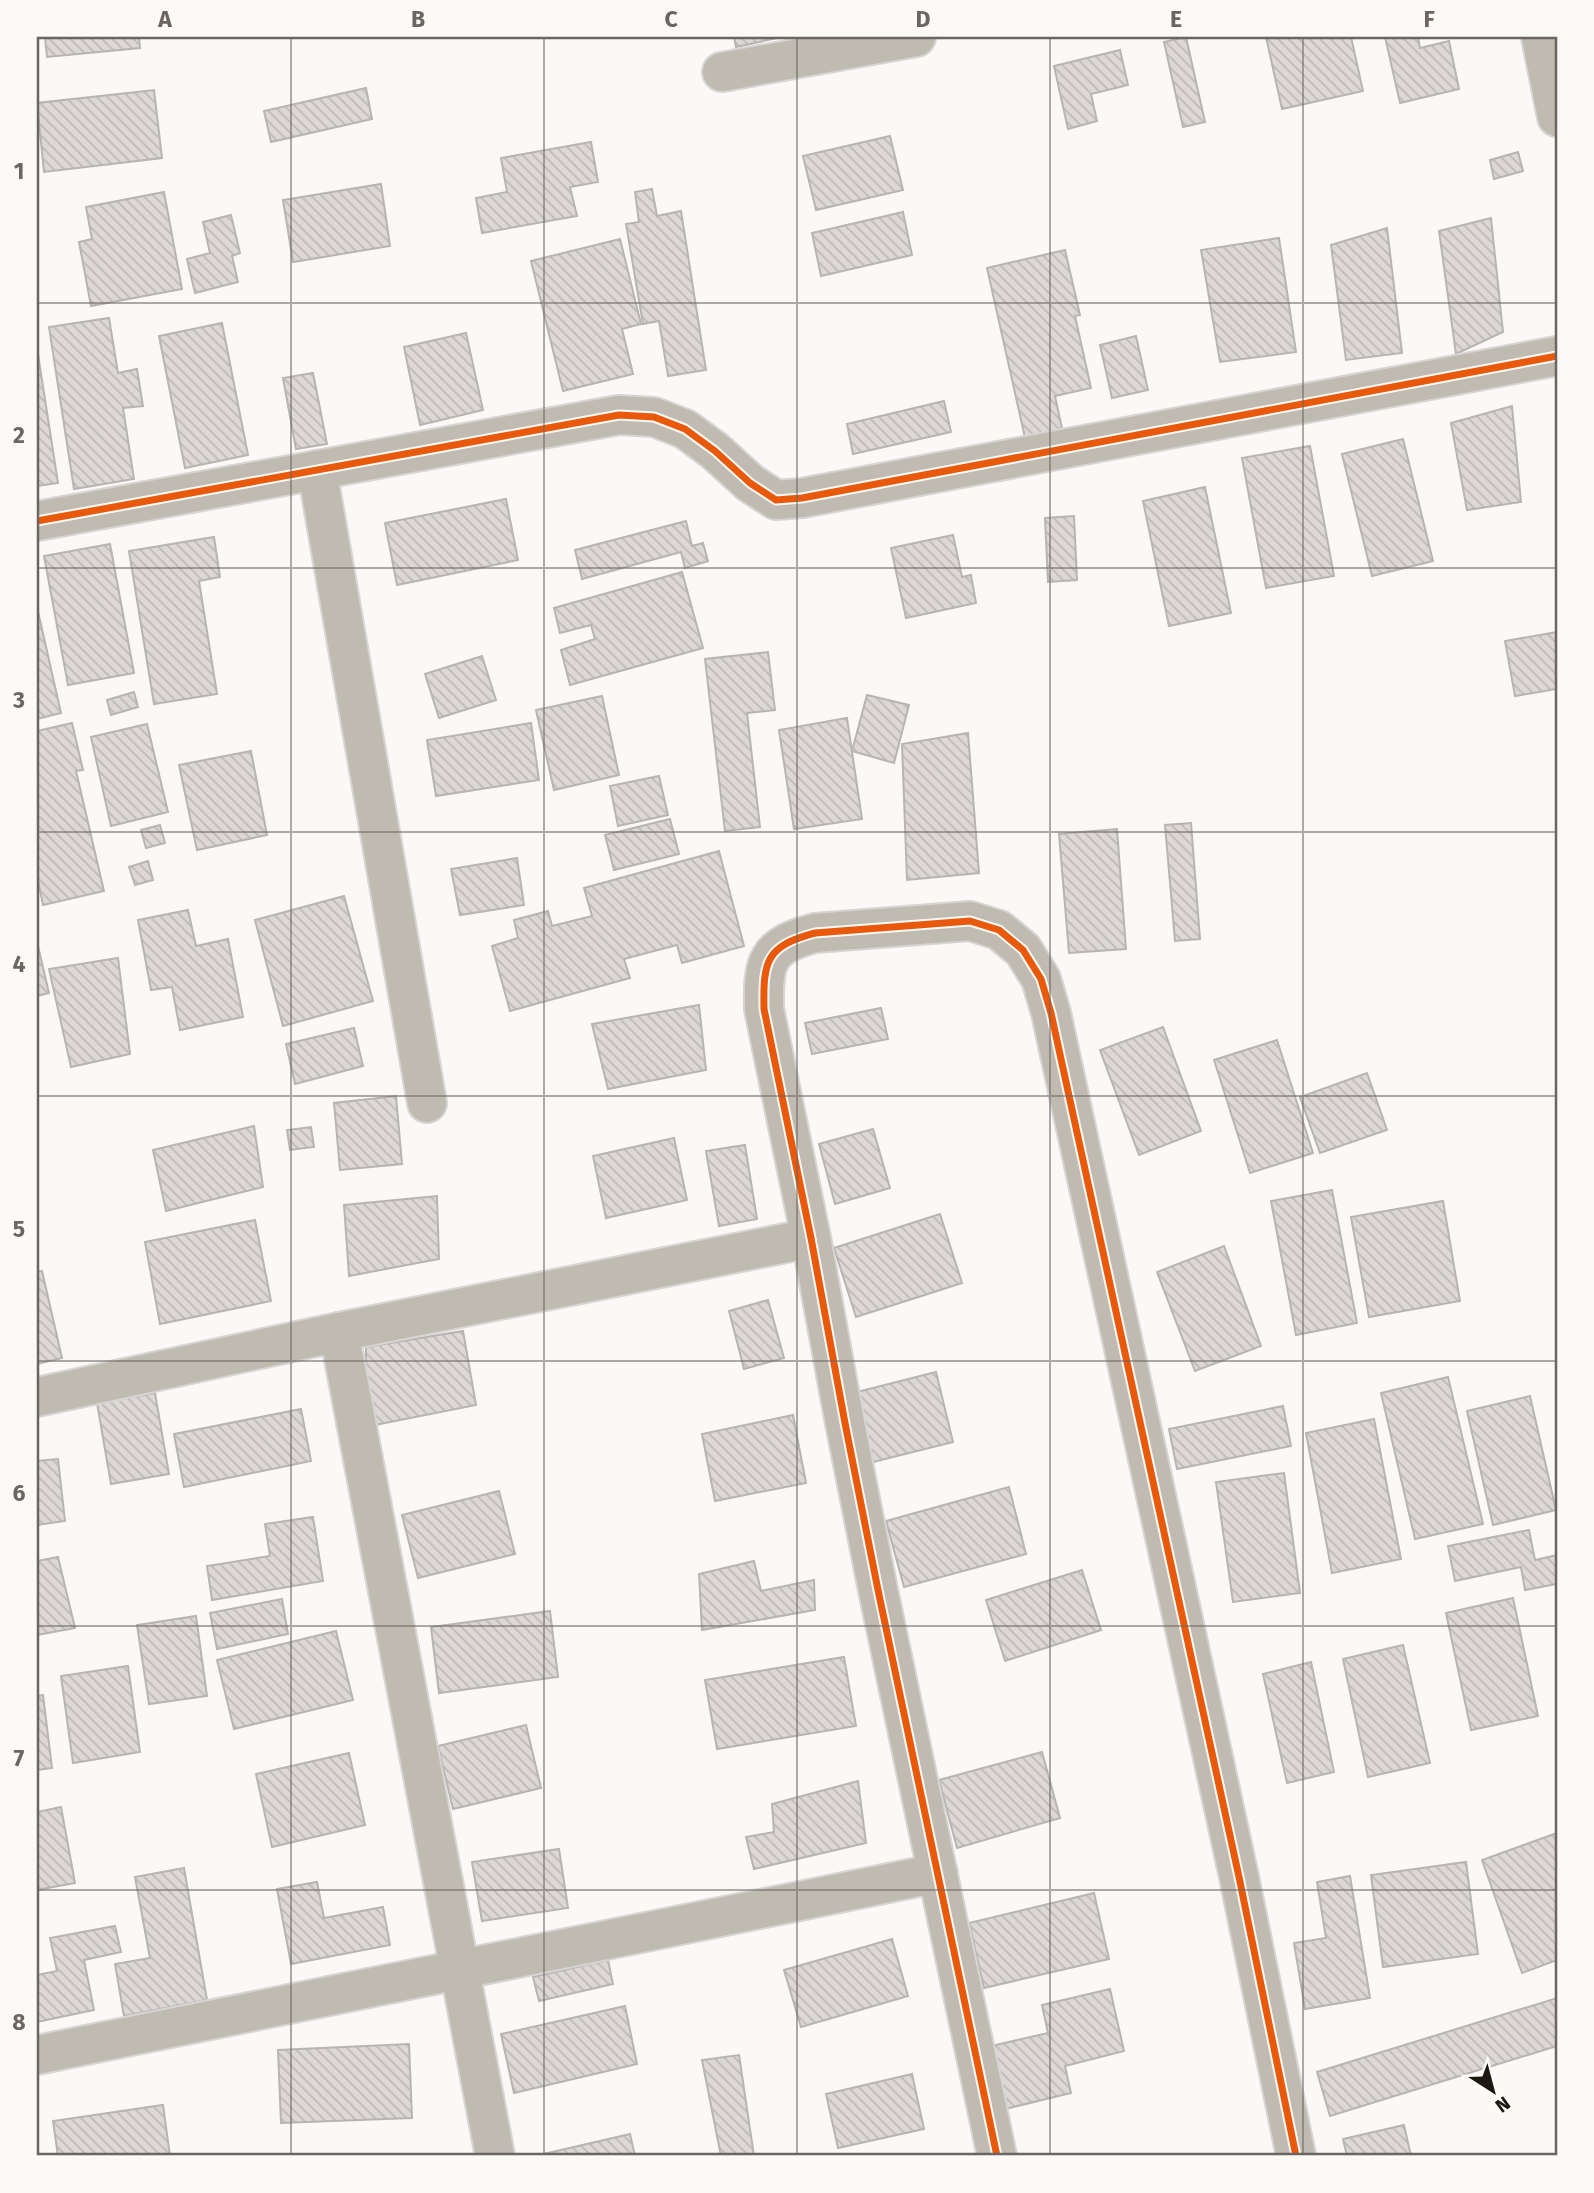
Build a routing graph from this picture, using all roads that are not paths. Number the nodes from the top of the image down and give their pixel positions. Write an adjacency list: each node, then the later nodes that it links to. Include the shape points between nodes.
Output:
1 (916, 37): 3 (street)
2 (1541, 37): 4 (street)
3 (722, 72)
4 (1557, 117)
5 (1557, 356): 6 (street, via 802,498 776,500 685,429 654,417 619,415)
6 (317, 470): 7 (street); 8 (street)
7 (37, 521)
8 (427, 1103)
9 (811, 1238): 10 (street); 12 (street); 17 (street, via 764,1009 764,978 773,953 791,939 815,933 970,921 999,930 1023,950 1041,979 1051,1013)
10 (339, 1332): 11 (street); 13 (street)
11 (37, 1397)
12 (938, 1873): 13 (street); 16 (street)
13 (460, 1971): 14 (street); 15 (street)
14 (37, 2055)
15 (495, 2156)
16 (997, 2156)
17 (1296, 2156)

